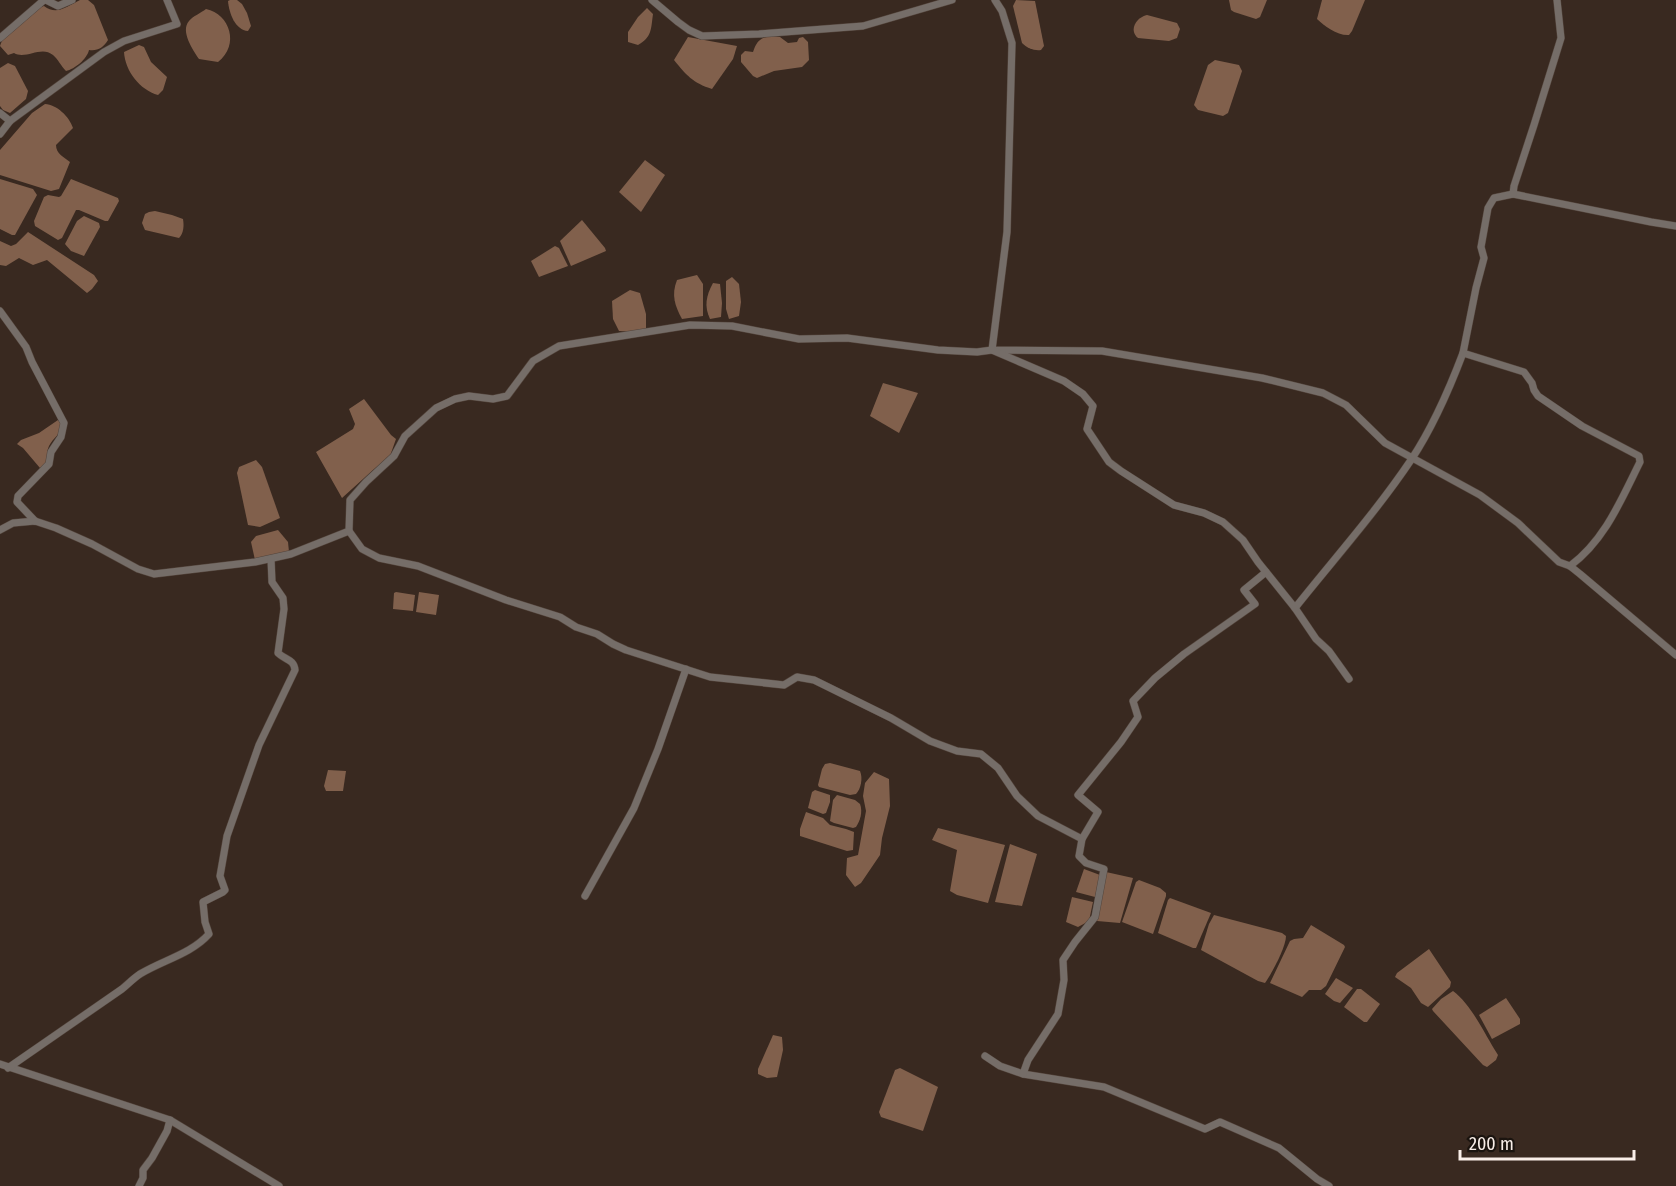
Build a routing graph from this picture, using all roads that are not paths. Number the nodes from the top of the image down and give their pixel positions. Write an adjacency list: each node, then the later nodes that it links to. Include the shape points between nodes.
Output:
1 (45, 0): 2 (street, via 58,6); 8 (street)
2 (72, 0)
3 (167, 0): 10 (street, via 177,24 124,41 104,52)
4 (652, 0): 5 (street, via 702,36 863,26)
5 (952, 0)
6 (995, 0): 15 (street, via 1012,43 1007,232)
7 (1557, 0): 12 (street, via 1561,38)
8 (0, 38)
9 (0, 113): 10 (street)
10 (10, 121): 11 (street)
11 (0, 134)
12 (1513, 194): 13 (street); 16 (street, via 1494,198 1488,208 1481,247 1484,258)
13 (1676, 226)
14 (0, 311): 18 (street, via 26,347 64,423 49,464 17,499)
15 (992, 350): 17 (street, via 1102,351 1262,378 1323,393 1346,405 1385,443); 20 (street, via 938,350 847,338 799,339 732,326 700,325 559,346 533,361 507,396 469,396 436,408 405,436 394,456 350,500); 23 (street, via 1053,376 1083,394 1093,406 1087,429 1109,462 1174,505 1223,522 1243,540)
16 (1463, 353): 17 (street, via 1446,396); 22 (street, via 1524,372 1538,396 1582,426 1639,456 1640,462 1609,524)
17 (1412, 458): 22 (street, via 1480,495 1518,523 1559,562); 24 (street)
18 (35, 521): 19 (street, via 13,523); 21 (street, via 154,574)
19 (0, 530)
20 (349, 531): 21 (street); 26 (street, via 362,549 380,558 418,566 560,616 626,650)
21 (271, 559): 32 (street, via 272,582 283,598 284,609 278,653 291,661 295,670 259,745 227,836 220,876 225,890 203,902 209,934 184,952 140,974)
22 (1570, 566): 25 (street)
23 (1266, 572): 24 (street); 28 (street, via 1244,590 1255,604 1184,654 1133,701 1138,717 1078,795 1098,812)
24 (1295, 608): 27 (street)
25 (1675, 653)
26 (686, 669): 28 (street, via 710,677 784,685 797,677 814,680 930,741 957,751 981,754 998,768 1017,796 1038,816); 29 (street, via 634,808)
27 (1349, 679)
28 (1082, 839): 33 (street, via 1079,856 1104,869 1095,918 1063,960 1058,1014)
29 (585, 896)
30 (985, 1056): 33 (street)
31 (0, 1064): 32 (street)
32 (9, 1068): 34 (street)
33 (1023, 1074): 37 (street, via 1104,1087 1205,1129 1220,1122 1279,1148)
34 (170, 1120): 35 (street, via 143,1170); 36 (street)
35 (139, 1186)
36 (279, 1186)
37 (1329, 1186)

